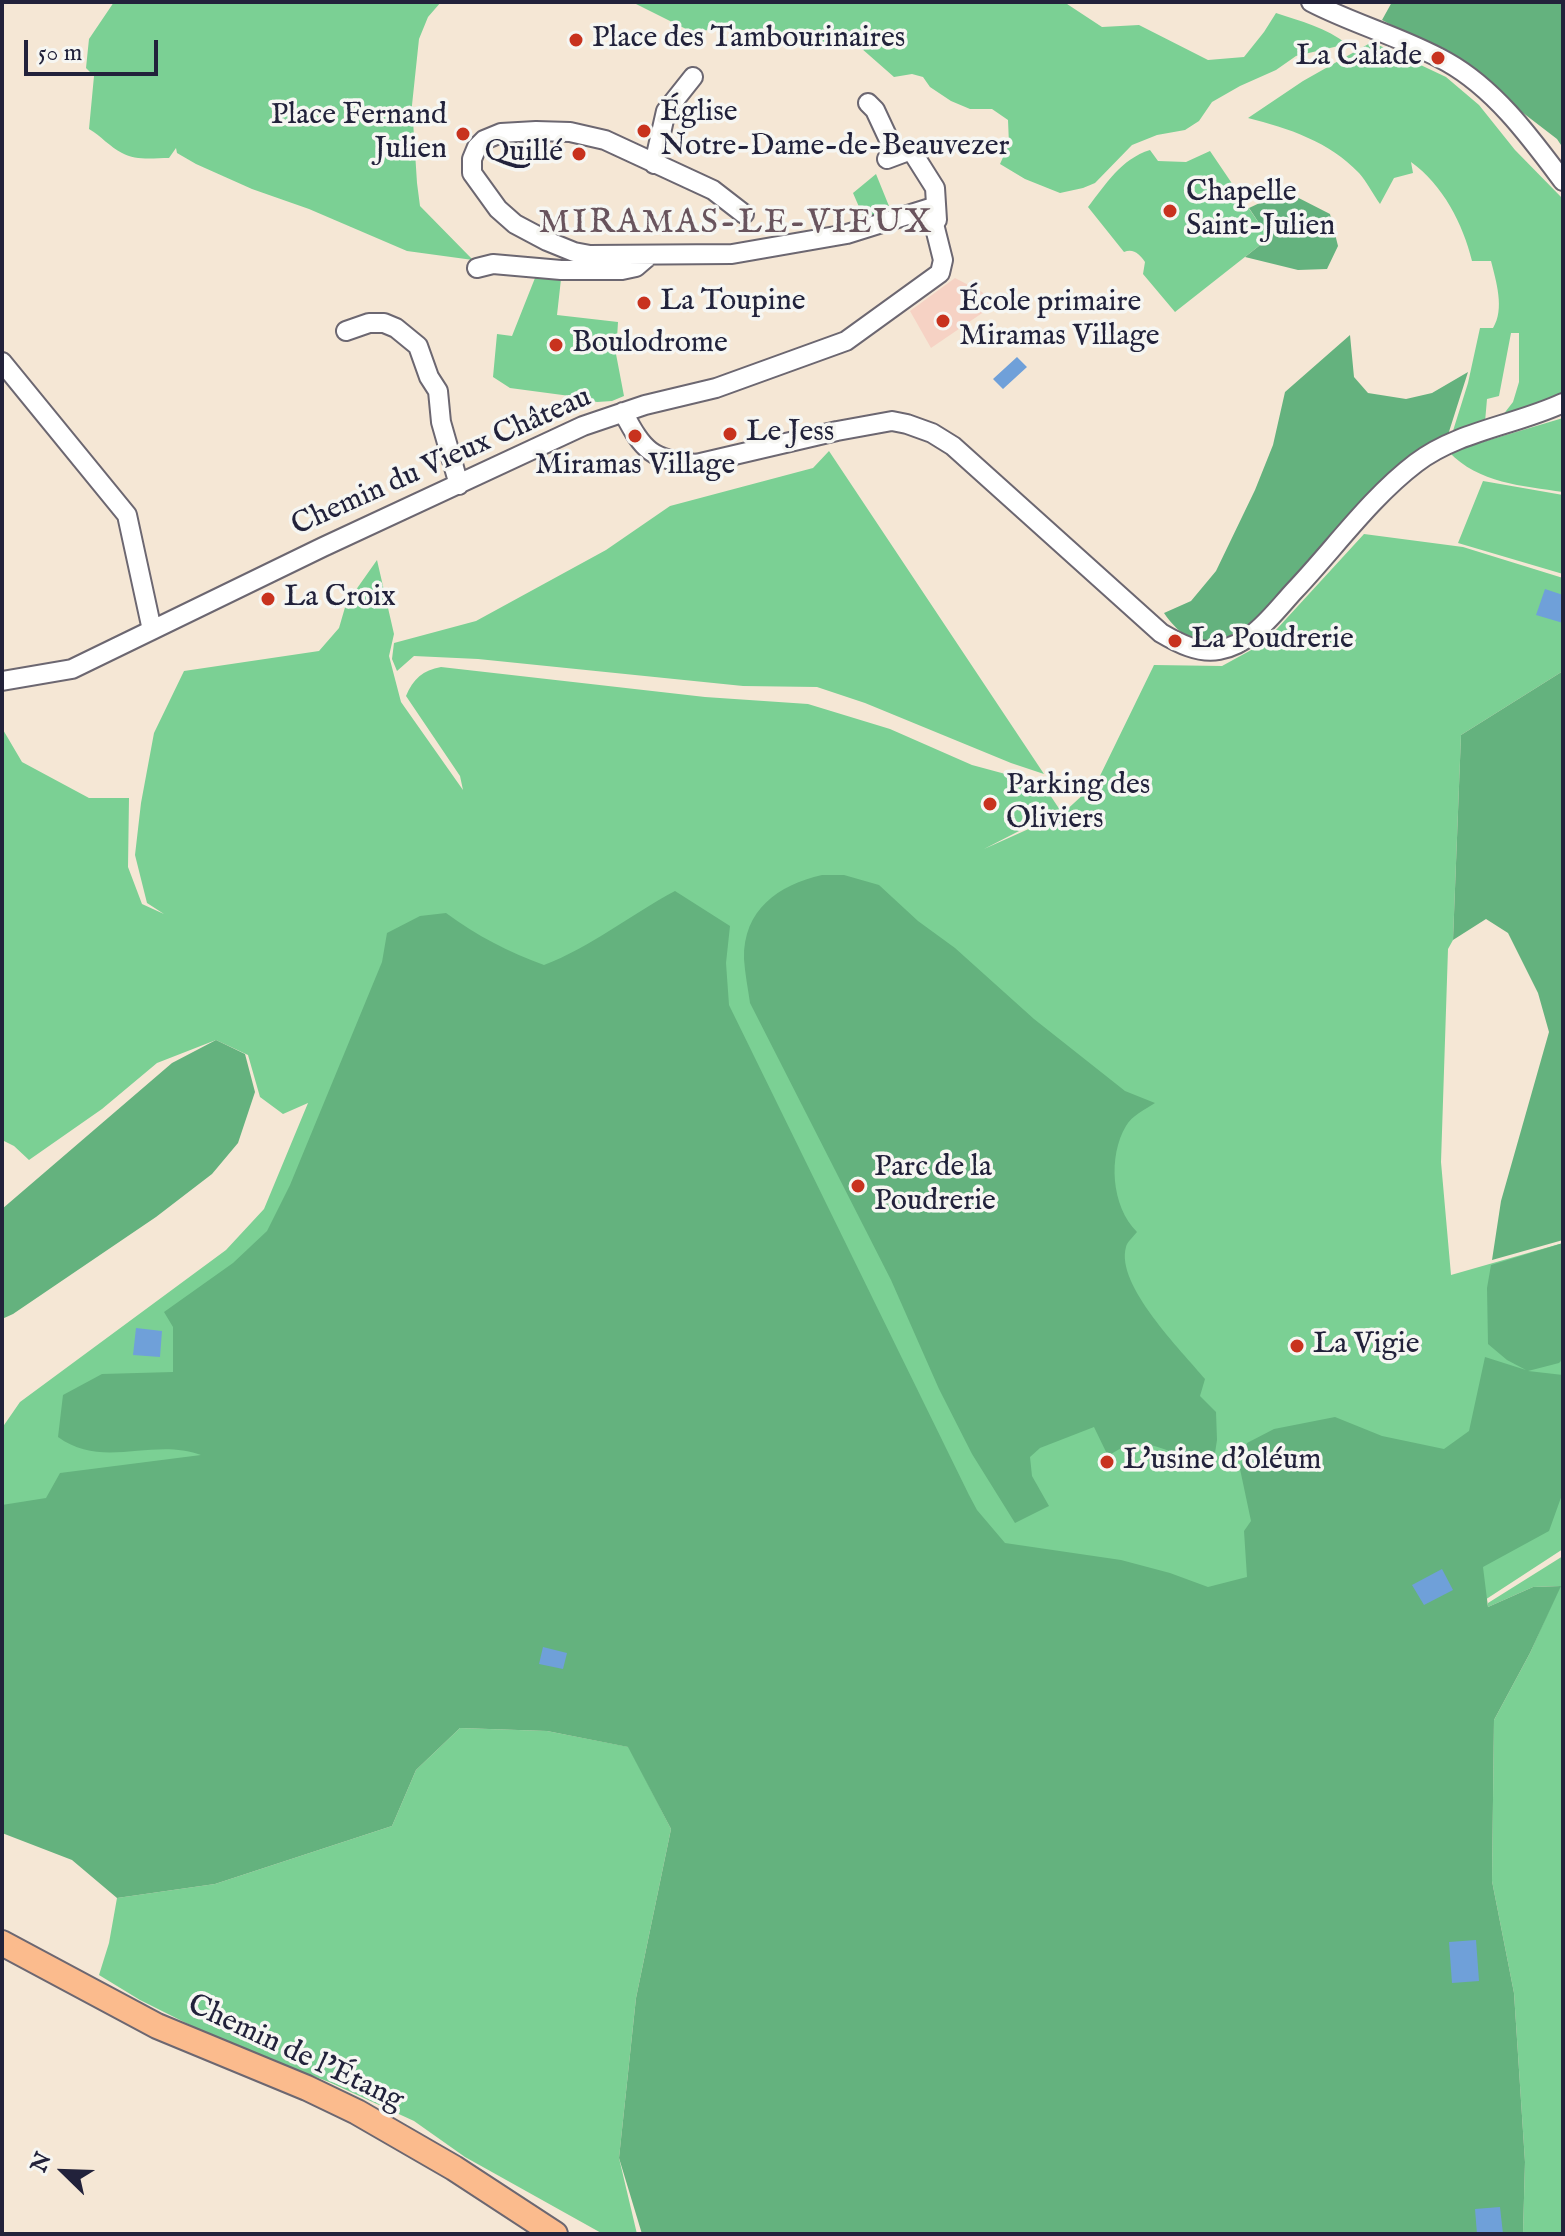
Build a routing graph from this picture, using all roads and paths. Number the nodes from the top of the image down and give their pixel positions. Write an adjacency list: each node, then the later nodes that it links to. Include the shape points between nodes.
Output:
1 (1311, 2): 5 (street, via 1449,63 1501,103)
2 (693, 77): 4 (street, via 666,111)
3 (868, 103): 7 (street, via 898,155 935,188)
4 (654, 164): 6 (street, via 713,190); 8 (street, via 605,140 536,131 484,140 472,159 472,173 515,224 574,252)
5 (1563, 181)
6 (744, 214)
7 (938, 239): 8 (street, via 930,208 847,234 732,254); 13 (street, via 940,273 846,341 716,388)
8 (650, 255): 9 (street, via 622,270 493,264)
9 (477, 268)
10 (346, 331): 14 (street, via 384,323 418,346 438,391)
11 (2, 362): 15 (street, via 127,515)
12 (1563, 403): 13 (street, Chemin du Vieux Château, via 1443,446 1418,461 1262,626 1240,643 1216,651 1195,649 1161,633 994,481 932,433 892,421 696,464 646,450)
13 (623, 412): 14 (street, Chemin du Vieux Château)
14 (459, 485): 15 (street, Chemin du Vieux Château)
15 (152, 630): 16 (street, Chemin du Vieux Château, via 72,669)
16 (2, 681)
17 (2, 1943): 18 (main road, Chemin de l’Étang, via 157,2026 357,2112)
18 (555, 2234)

